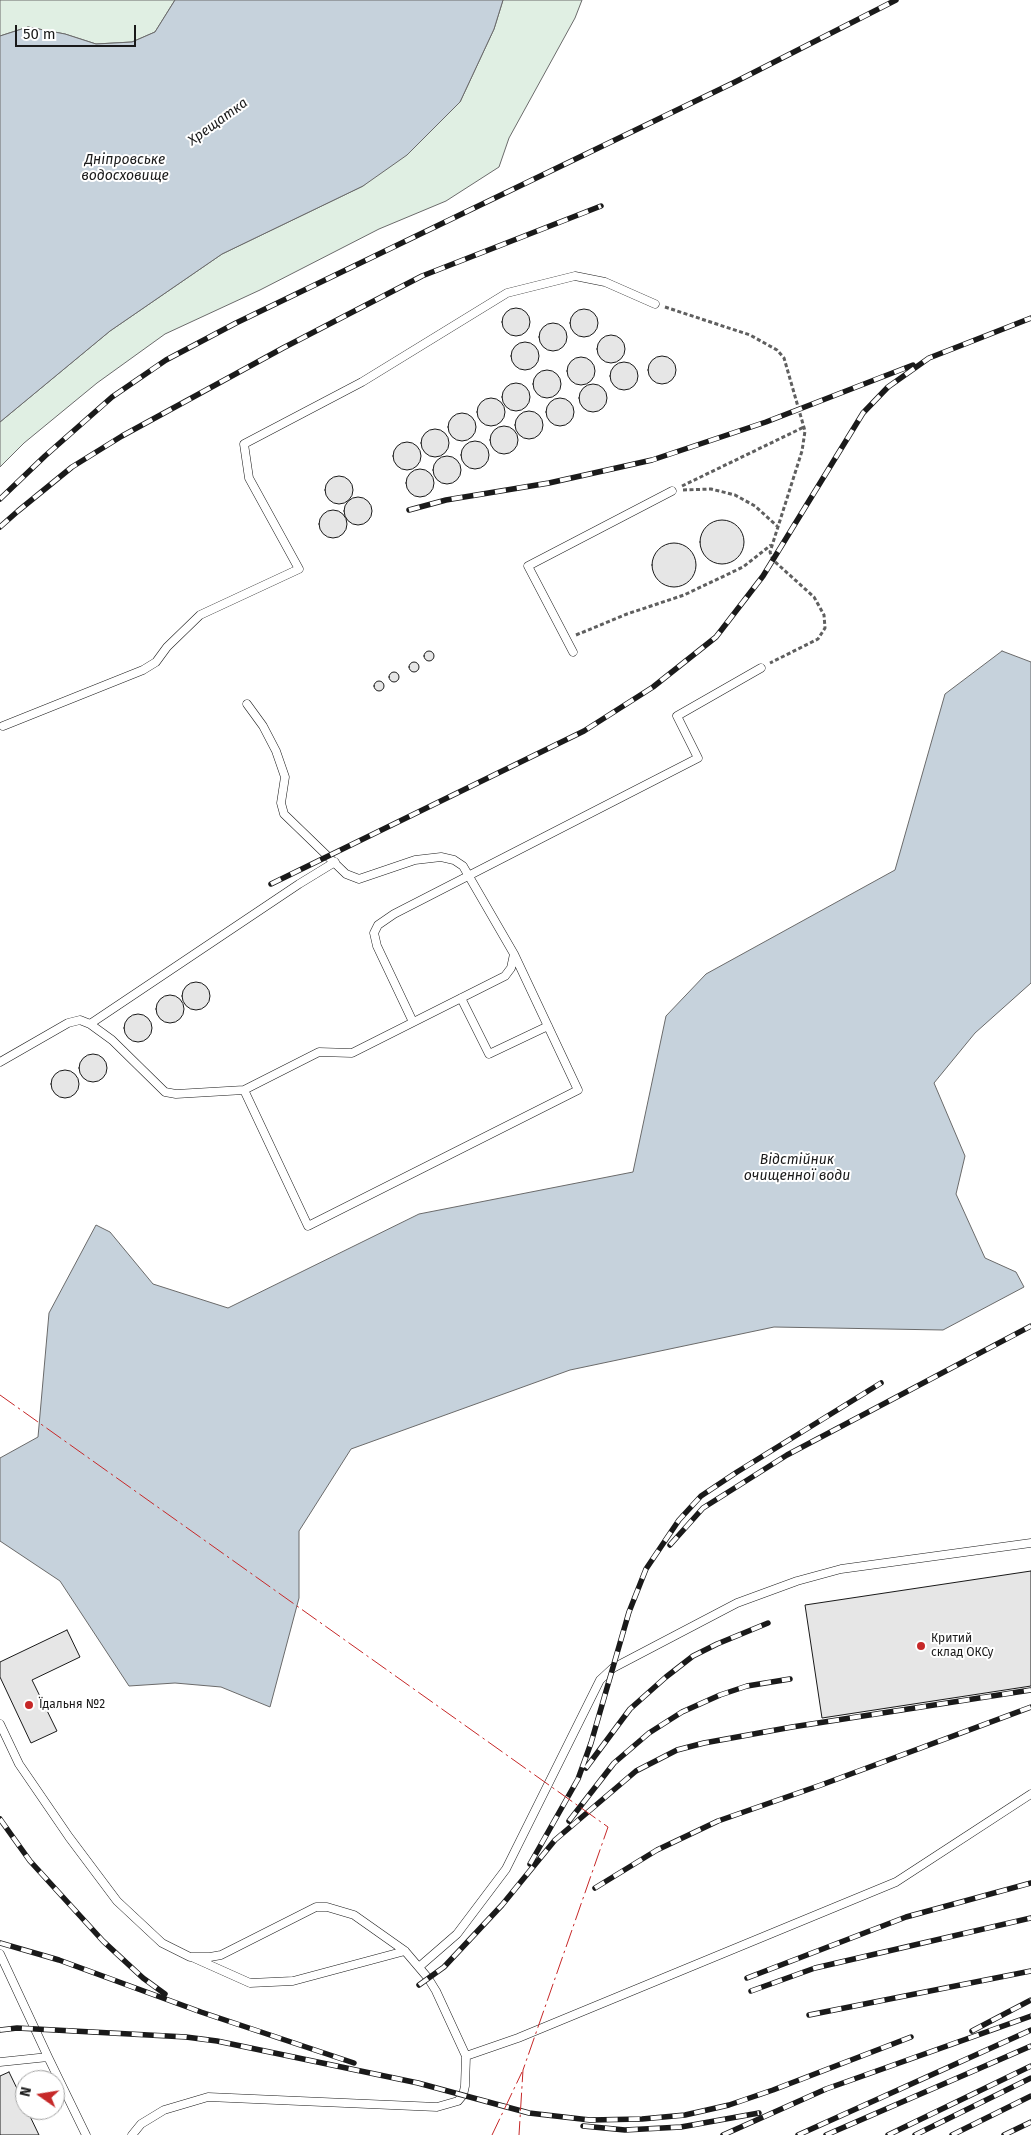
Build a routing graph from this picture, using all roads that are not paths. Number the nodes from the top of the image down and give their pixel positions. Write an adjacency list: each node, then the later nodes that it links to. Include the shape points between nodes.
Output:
1 (655, 304): 6 (lane, via 605,282 575,276 507,293 362,382 244,444 249,478 299,569 200,614 156,662 143,670)
2 (672, 491): 3 (lane, via 528,566)
3 (573, 652)
4 (761, 668): 8 (lane, via 677,716 698,758)
5 (247, 704): 7 (lane, via 263,726 285,777 281,803 284,814)
6 (3, 726)
7 (335, 862): 8 (lane, via 346,874 360,879 415,860 441,857 463,866); 12 (lane)
8 (468, 876): 9 (lane); 11 (lane, via 394,914 378,925 374,933 376,946)
9 (514, 954): 10 (lane, via 511,968 505,976); 13 (lane)
10 (460, 998): 11 (lane); 13 (lane, via 489,1054)
11 (413, 1022): 15 (lane, via 352,1053 319,1052)
12 (90, 1024): 14 (lane, via 80,1020 68,1023); 15 (lane, via 112,1040 165,1092)
13 (548, 1026): 15 (lane, via 578,1090 308,1226)
14 (0, 1062)
15 (244, 1090)
16 (1031, 1543): 22 (lane, via 841,1569 797,1581 737,1603 613,1668 600,1680 506,1869 457,1934)
17 (0, 1724): 21 (lane, via 19,1764 117,1901 162,1943)
18 (1031, 1794): 23 (lane, via 896,1882 518,2038)
19 (405, 1951): 21 (lane, via 293,1981 250,1983); 21 (lane, via 354,1915 327,1906 302,1913 221,1955); 22 (lane)
20 (0, 1954): 24 (lane)
21 (190, 1957)
22 (419, 1967): 23 (lane, via 436,1991)
23 (466, 2056): 27 (lane, via 462,2095 458,2101 437,2106 208,2097 164,2110 141,2124)
24 (48, 2057): 25 (lane); 26 (lane)
25 (0, 2062)
26 (86, 2135)
27 (132, 2135)

